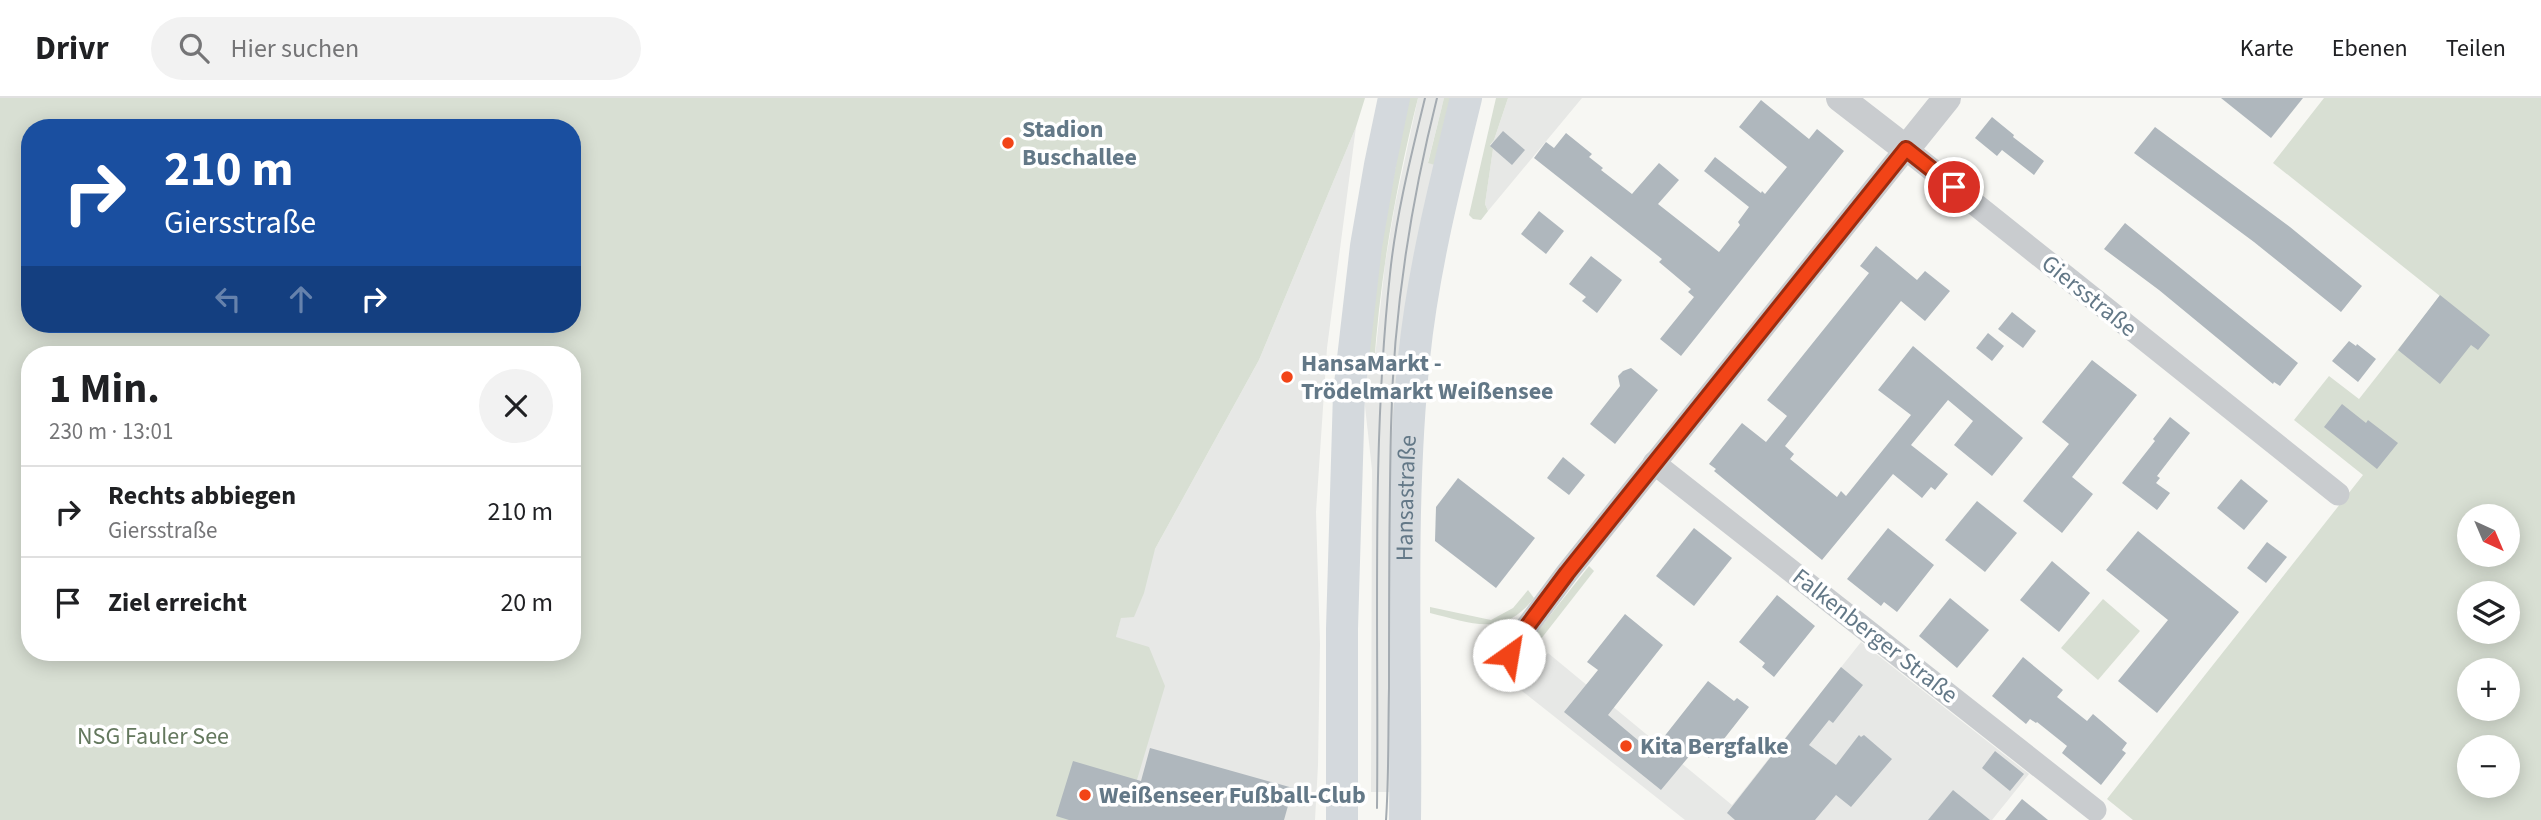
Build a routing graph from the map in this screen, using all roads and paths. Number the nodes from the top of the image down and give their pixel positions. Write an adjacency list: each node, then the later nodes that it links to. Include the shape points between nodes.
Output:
1 (1394, 98): 10 (main road, via 1366,246 1349,393)
2 (1466, 98): 11 (main road, Hansastraße, via 1438,210 1414,358 1405,570)
3 (1840, 98): 5 (street, Giersstraße)
4 (1947, 98): 5 (street)
5 (1906, 149): 6 (street); 7 (street, Giersstraße)
6 (1654, 463): 8 (street, via 1517,640); 9 (street, Falkenberger Straße)
7 (2337, 494)
8 (1498, 677)
9 (2095, 810)
10 (1342, 820)
11 (1405, 820)

